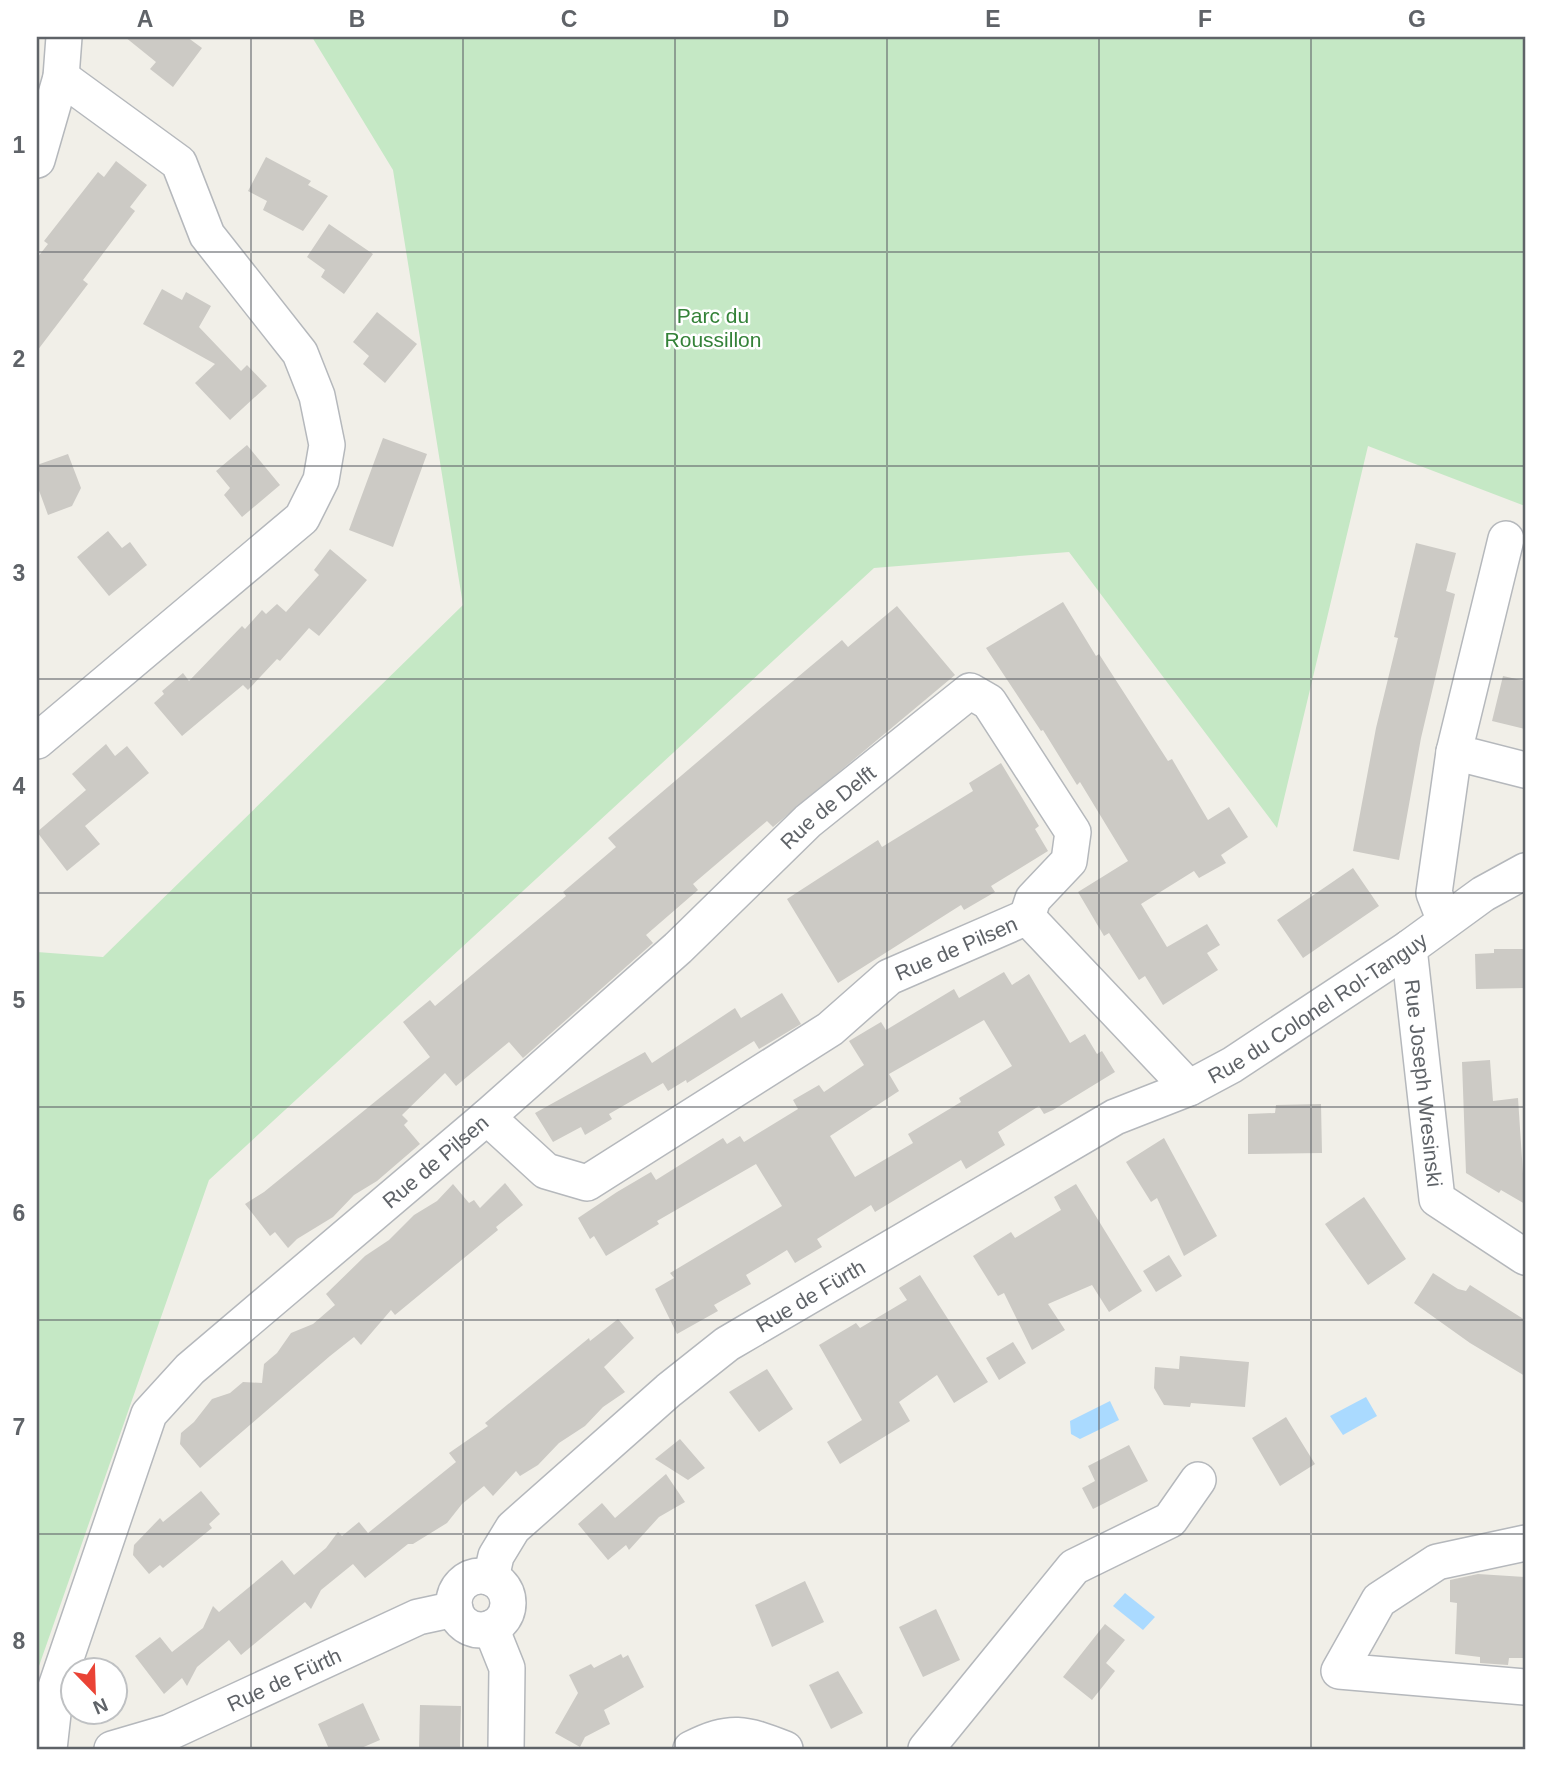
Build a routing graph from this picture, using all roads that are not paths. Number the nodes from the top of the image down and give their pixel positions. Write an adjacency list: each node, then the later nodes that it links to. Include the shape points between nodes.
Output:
1 (64, 37): 2 (street)
2 (61, 77): 3 (street); 5 (street, via 179,163 207,235 300,353 317,396 327,445 321,480 302,518)
3 (37, 160)
4 (1506, 540): 6 (street, Rue du Colonel Rol-Tanguy)
5 (37, 741)
6 (1454, 752): 7 (street); 10 (street, Rue du Colonel Rol-Tanguy, via 1434,893)
7 (1525, 770)
8 (1525, 872): 10 (street, Rue du Colonel Rol-Tanguy)
9 (1027, 917): 12 (street, Rue de Pilsen); 13 (street, Rue de Pilsen, via 890,977 830,1029 587,1183 546,1171); 13 (street, Rue de Delft, via 1033,899 1069,861 1073,832 989,702 970,691 808,821 678,948)
10 (1445, 921): 11 (street, Rue du Colonel Rol-Tanguy)
11 (1409, 948): 12 (street, Rue du Colonel Rol-Tanguy, via 1232,1065); 14 (street, Rue Joseph Wresinski, via 1437,1199)
12 (1189, 1088): 17 (street, Rue de Fürth, via 1115,1117 727,1344 513,1528 496,1556)
13 (487, 1117): 21 (street, Rue de Pilsen, via 190,1369 149,1414 56,1687)
14 (1525, 1257)
15 (1198, 1480): 26 (street, via 1170,1520 1074,1567)
16 (1525, 1543): 20 (street, via 1437,1562 1379,1600 1339,1671)
17 (491, 1578): 18 (street, via 477,1576 463,1582 455,1595); 19 (street, via 502,1585 508,1597 501,1621)
18 (455, 1609): 19 (street, via 468,1627); 22 (street, Rue de Fürth, via 418,1617 170,1732)
19 (491, 1628): 23 (street, via 507,1668)
20 (1525, 1686)
21 (49, 1749)
22 (112, 1749)
23 (506, 1749)
24 (691, 1749): 25 (street, via 720,1734 757,1738)
25 (785, 1749)
26 (926, 1749)

